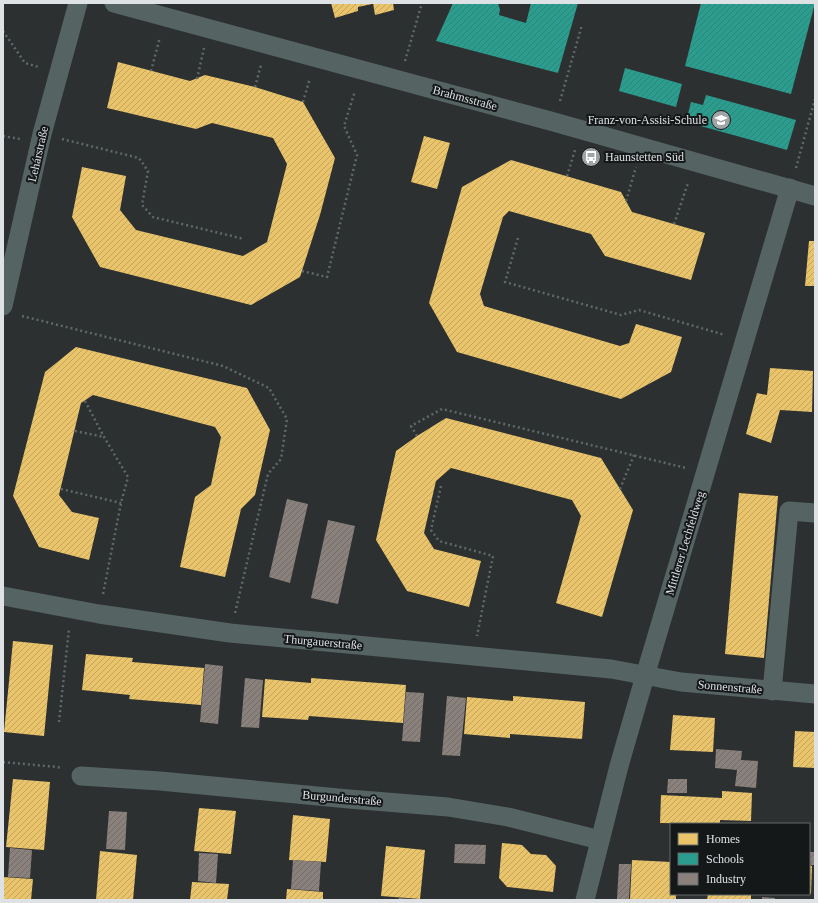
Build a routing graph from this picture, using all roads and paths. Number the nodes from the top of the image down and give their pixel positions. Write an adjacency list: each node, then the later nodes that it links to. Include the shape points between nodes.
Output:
1 (78, 3): 10 (street, Lehárstraße)
2 (114, 3): 4 (street, Brahmsstraße)
3 (422, 3): 12 (path)
4 (166, 17): 6 (street, Brahmsstraße); 9 (path)
5 (582, 25): 13 (path)
6 (208, 29): 8 (street, Brahmsstraße); 11 (path)
7 (3, 31): 10 (path, via 25,63)
8 (361, 69): 12 (street, Brahmsstraße); 26 (path, via 344,126 357,155 327,277)
9 (150, 71)
10 (59, 73): 16 (street, Lehárstraße)
11 (197, 79)
12 (399, 80): 15 (street, Brahmsstraße)
13 (563, 91)
14 (815, 99): 20 (path)
15 (581, 130): 17 (street, Brahmsstraße); 19 (path)
16 (42, 134): 25 (path, via 139,158 148,171 142,204 153,217); 27 (street, Lehárstraße)
17 (642, 147): 18 (street, Brahmsstraße); 22 (path)
18 (695, 161): 20 (street, Brahmsstraße); 23 (path)
19 (567, 176)
20 (790, 188): 21 (street, Brahmsstraße); 28 (street, Mittlerer Lechfeldweg)
21 (815, 196)
22 (626, 201)
23 (674, 224)
24 (518, 238): 28 (path, via 505,282 621,315 639,310)
25 (244, 239)
26 (302, 271)
27 (11, 310): 43 (path, via 223,366 269,388 287,419 281,459 268,474)
28 (745, 340): 34 (street, Mittlerer Lechfeldweg)
29 (85, 401): 32 (path)
30 (75, 431): 32 (path)
31 (417, 436): 33 (path, via 411,426 442,409)
32 (104, 437): 38 (path, via 128,477)
33 (634, 455): 34 (path); 37 (path)
34 (706, 472): 45 (street, Mittlerer Lechfeldweg)
35 (441, 486): 44 (path, via 431,530 439,541 493,556)
36 (61, 489): 38 (path)
37 (620, 489)
38 (121, 503): 42 (path)
39 (815, 513): 46 (street, via 790,510)
40 (3, 596): 41 (street, Thurgauerstraße)
41 (71, 608): 42 (street, Thurgauerstraße); 48 (path)
42 (99, 614): 43 (street, Thurgauerstraße)
43 (230, 633): 44 (street, Thurgauerstraße)
44 (473, 656): 45 (street, Thurgauerstraße, via 611,669)
45 (645, 676): 46 (street, Sonnenstraße); 51 (street, Mittlerer Lechfeldweg)
46 (772, 691): 47 (street, Sonnenstraße)
47 (815, 694)
48 (59, 722)
49 (3, 762): 50 (path, via 57,767)
50 (81, 776): 51 (street, Burgunderstraße, via 448,807 508,817)
51 (600, 840): 52 (street, Mittlerer Lechfeldweg)
52 (585, 900)

